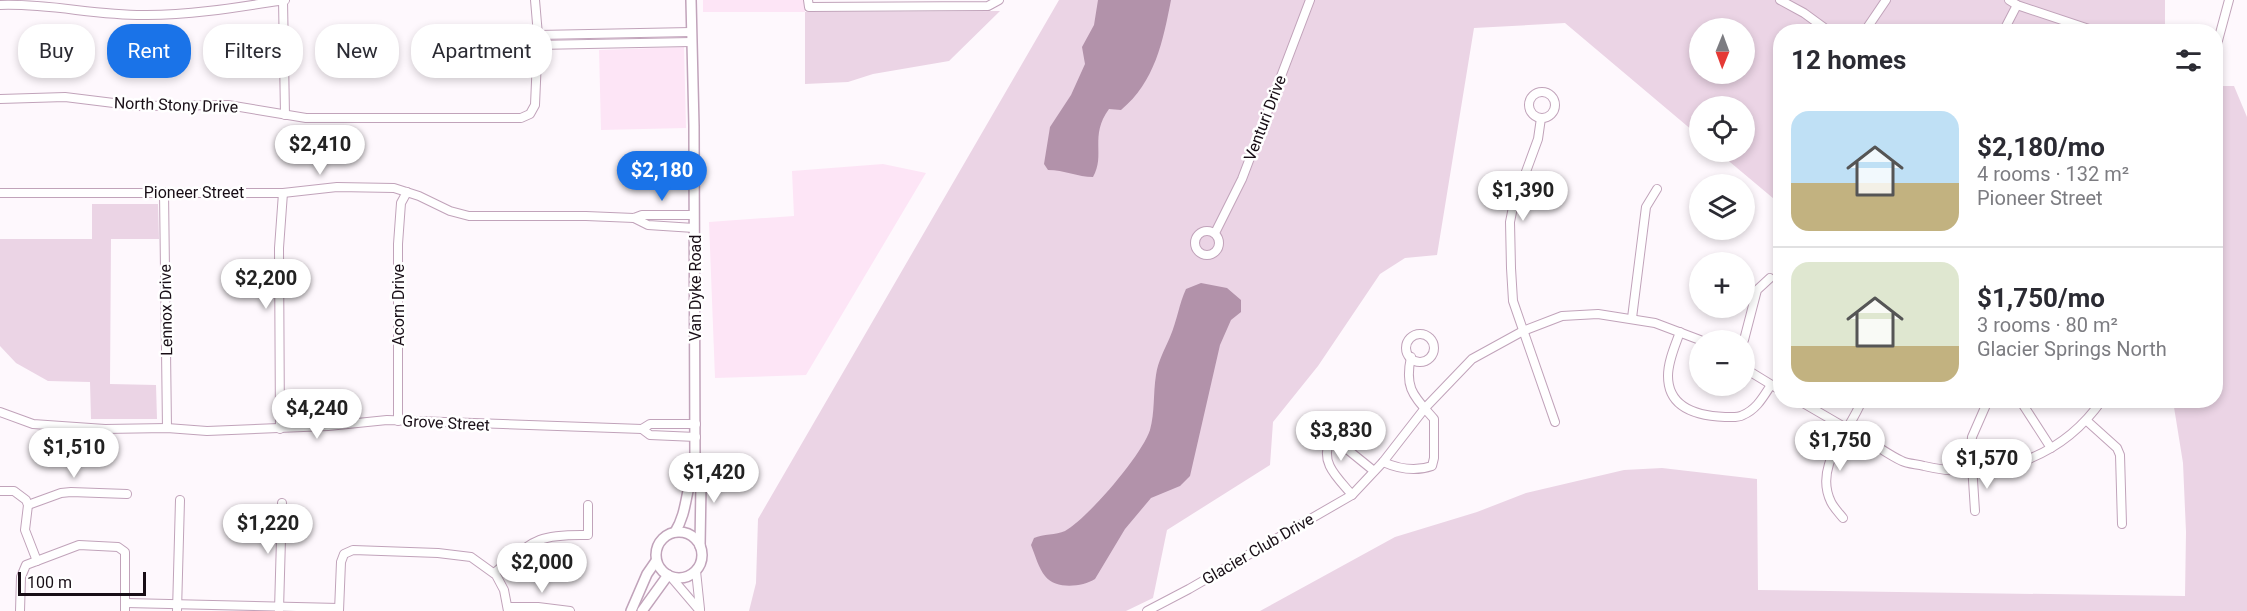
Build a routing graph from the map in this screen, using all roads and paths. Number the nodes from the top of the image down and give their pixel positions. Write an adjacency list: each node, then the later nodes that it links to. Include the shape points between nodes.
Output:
1 (284, 0): 11 (street, via 200,13 146,15); 24 (street)
2 (535, 0): 13 (street)
3 (690, 0): 20 (street, Van Dyke Road)
4 (808, 0): 5 (street, via 809,7 988,6)
5 (999, 0)
6 (1310, 0): 34 (street, Venturi Drive, via 1242,179)
7 (1780, 0): 14 (street)
8 (1886, 0): 15 (street)
9 (2009, 0): 12 (street)
10 (2229, 0): 18 (street)
11 (0, 4)
12 (2018, 5): 16 (street); 17 (street)
13 (537, 24)
14 (1819, 24)
15 (1870, 24)
16 (2007, 24)
17 (2074, 24)
18 (2222, 24)
19 (552, 34): 20 (street)
20 (691, 37): 21 (street); 31 (street, Van Dyke Road)
21 (552, 44)
22 (536, 78): 24 (street, North Stony Drive, via 536,105 521,118)
23 (0, 99): 24 (street, North Stony Drive, via 65,98 138,106 228,105)
24 (285, 115)
25 (1541, 118): 38 (street, via 1538,139 1510,222 1513,301)
26 (1657, 189): 36 (street, via 1647,207)
27 (164, 192): 29 (street, Pioneer Street); 30 (street, Pioneer Street); 55 (street, Lennox Drive)
28 (407, 192): 30 (street, Pioneer Street, via 394,188 337,187); 32 (street, Pioneer Street, via 469,216); 51 (street, Acorn Drive, via 401,202 398,244)
29 (0, 193)
30 (283, 193): 56 (street, via 279,248)
31 (694, 214): 32 (street, Pioneer Street); 33 (street, Van Dyke Road)
32 (634, 218): 33 (street, Pioneer Street, via 648,225)
33 (694, 228): 54 (street, Van Dyke Road)
34 (1215, 233)
35 (1770, 278): 37 (street, via 1757,290)
36 (1632, 318): 38 (street, Glacier Club Drive, via 1598,314 1562,316); 39 (street, Glacier Club Drive)
37 (1747, 330)
38 (1523, 331): 44 (street, Glacier Club Drive, via 1472,359); 53 (street)
39 (1680, 332): 40 (street, Glacier Club Drive); 43 (street, via 1667,378 1673,395 1685,409 1716,417 1741,417 1754,409)
40 (1689, 336)
41 (1411, 357): 44 (street, via 1409,386)
42 (1755, 375): 43 (street)
43 (1771, 385)
44 (1425, 408): 61 (street, Glacier Club Drive); 61 (street, via 1434,418 1432,466 1407,469)
45 (1812, 408): 58 (street)
46 (1858, 408): 58 (street)
47 (1985, 408): 64 (street, via 1972,436)
48 (2025, 408): 60 (street)
49 (2096, 408): 52 (street)
50 (0, 412): 55 (street, Grove Street, via 33,424)
51 (398, 421): 56 (street, Grove Street); 57 (street, Grove Street)
52 (2087, 421): 60 (street); 74 (street, via 2120,455)
53 (1555, 422)
54 (696, 424): 57 (street, Grove Street, via 650,424); 59 (street, Van Dyke Road)
55 (167, 428): 56 (street, Grove Street)
56 (280, 429)
57 (642, 429): 59 (street, Grove Street, via 650,435)
58 (1847, 429): 64 (street, via 1902,461 1944,471); 73 (street, via 1828,462 1827,483 1831,502)
59 (696, 437): 62 (street, Van Dyke Road)
60 (2051, 448): 64 (street, via 1995,470)
61 (1383, 462): 63 (street, Glacier Club Drive)
62 (695, 467): 75 (street, Van Dyke Road, via 686,512); 76 (street, Van Dyke Road, via 701,484)
63 (1374, 471): 67 (street, Glacier Club Drive); 67 (street, via 1337,441 1330,441 1326,459)
64 (1973, 471): 72 (street)
65 (0, 490): 70 (street, via 14,491)
66 (127, 494): 70 (street, via 61,493)
67 (1352, 495): 82 (street, Glacier Club Drive)
68 (180, 500): 84 (street)
69 (282, 503): 85 (street)
70 (28, 505): 77 (street, via 25,530)
71 (588, 505): 80 (street, via 588,535 558,535 533,542)
72 (1975, 511)
73 (1843, 518)
74 (2122, 524)
75 (675, 532): 76 (street, via 690,535); 78 (street, via 658,545)
76 (700, 546): 79 (street, via 702,560)
77 (37, 561): 83 (street, via 79,544 118,547 127,559); 88 (street, via 22,571)
78 (657, 561): 81 (street); 90 (street, via 647,574)
79 (696, 571): 81 (street, via 687,577); 92 (street)
80 (494, 573): 86 (street); 87 (street, via 471,557 459,554 353,550 344,554 340,562)
81 (670, 576): 91 (street); 92 (street)
82 (1163, 603): 93 (street, Glacier Club Drive); 94 (street)
83 (126, 607): 84 (street)
84 (177, 608): 85 (street)
85 (279, 609): 87 (street)
86 (509, 609): 89 (street)
87 (339, 610)
88 (20, 611)
89 (570, 611)
90 (632, 611)
91 (642, 611)
92 (700, 611)
93 (1147, 611)
94 (1167, 611)

